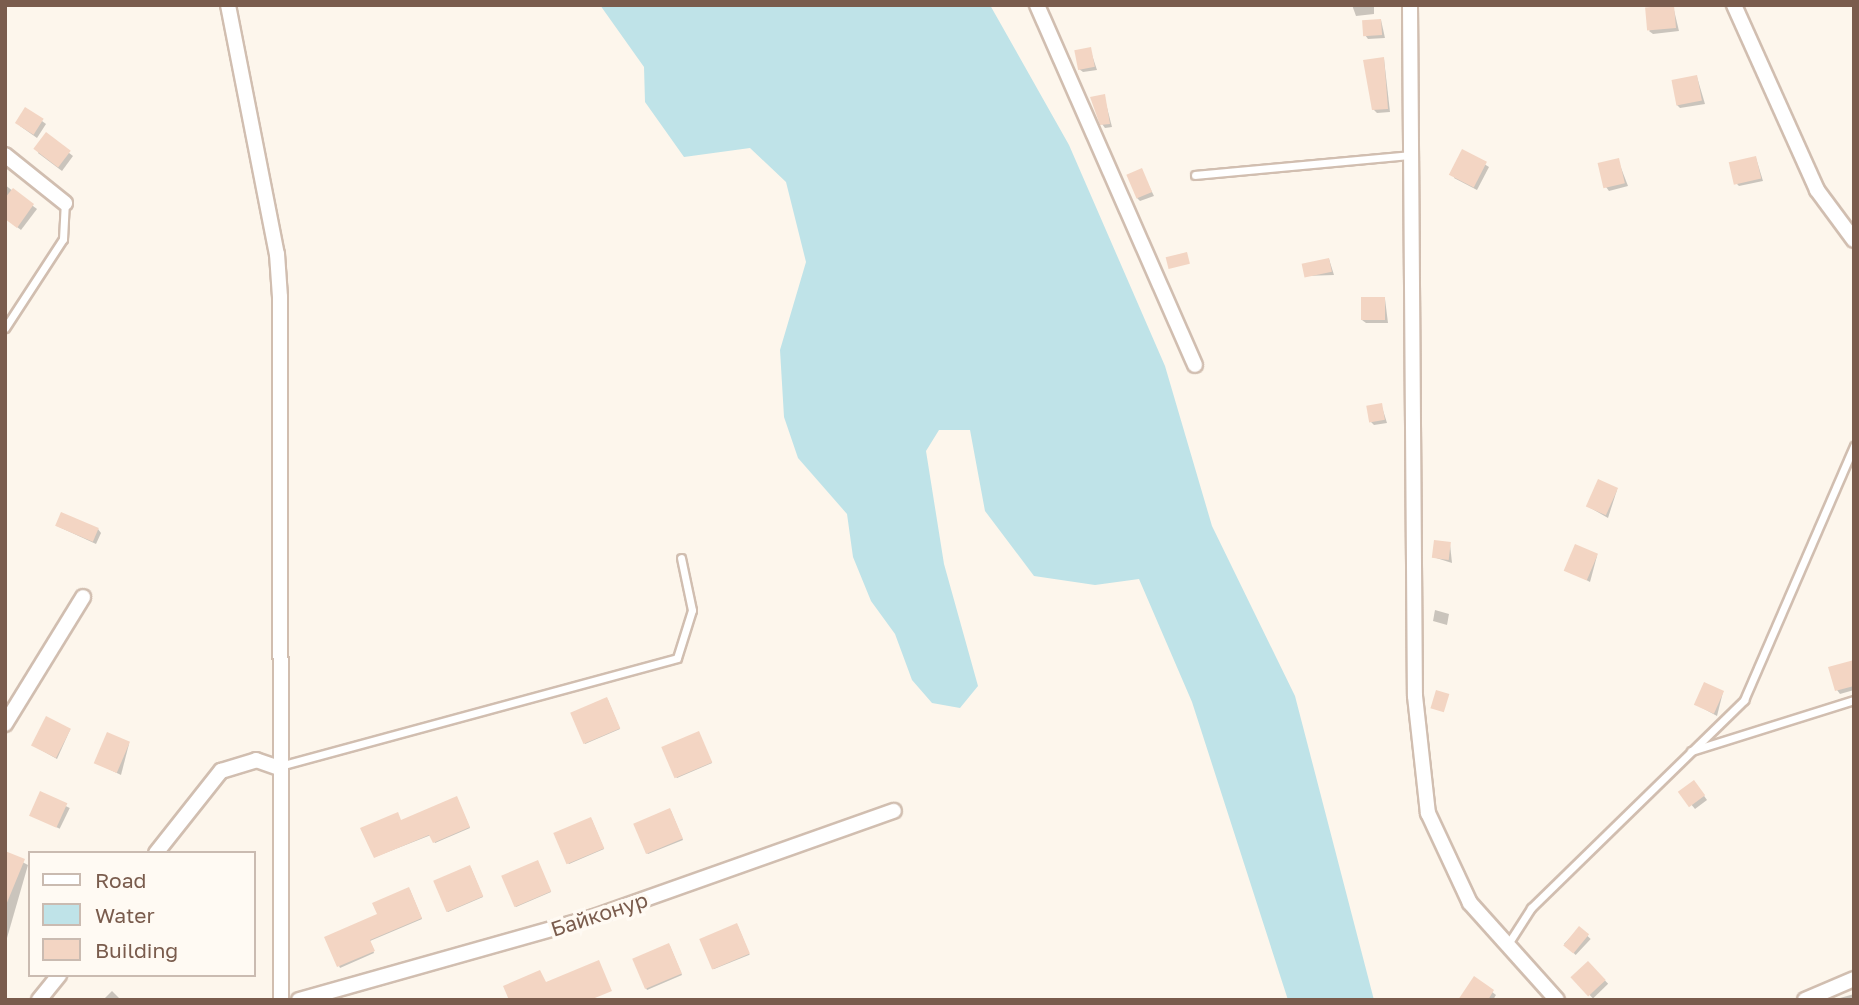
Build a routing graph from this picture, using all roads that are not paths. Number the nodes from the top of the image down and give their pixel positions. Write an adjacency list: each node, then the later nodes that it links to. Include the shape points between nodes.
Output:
1 (228, 5): 18 (street, via 278,265)
2 (1037, 5): 11 (street)
3 (1410, 5): 6 (street)
4 (1734, 5): 9 (street, via 1817,190)
5 (5, 155): 8 (street)
6 (1411, 155): 7 (lane); 21 (street, via 1415,696 1428,813 1470,904)
7 (1195, 175)
8 (65, 202): 10 (lane, via 63,239)
9 (1854, 240)
10 (5, 328)
11 (1195, 365)
12 (1854, 446): 17 (lane, via 1744,700)
13 (681, 558): 18 (lane, via 692,610 677,657)
14 (83, 597): 16 (street)
15 (1854, 700): 17 (lane)
16 (5, 724)
17 (1689, 751): 21 (lane, via 1642,793 1567,879 1531,908)
18 (276, 768): 20 (street, via 256,760 221,771); 25 (street)
19 (894, 811): 26 (street, Байконур, via 594,917)
20 (158, 851)
21 (1507, 944): 27 (street)
22 (57, 977): 24 (street)
23 (1854, 979): 28 (street)
24 (39, 1000)
25 (281, 1000)
26 (299, 1000)
27 (1557, 1000)
28 (1805, 1000)

